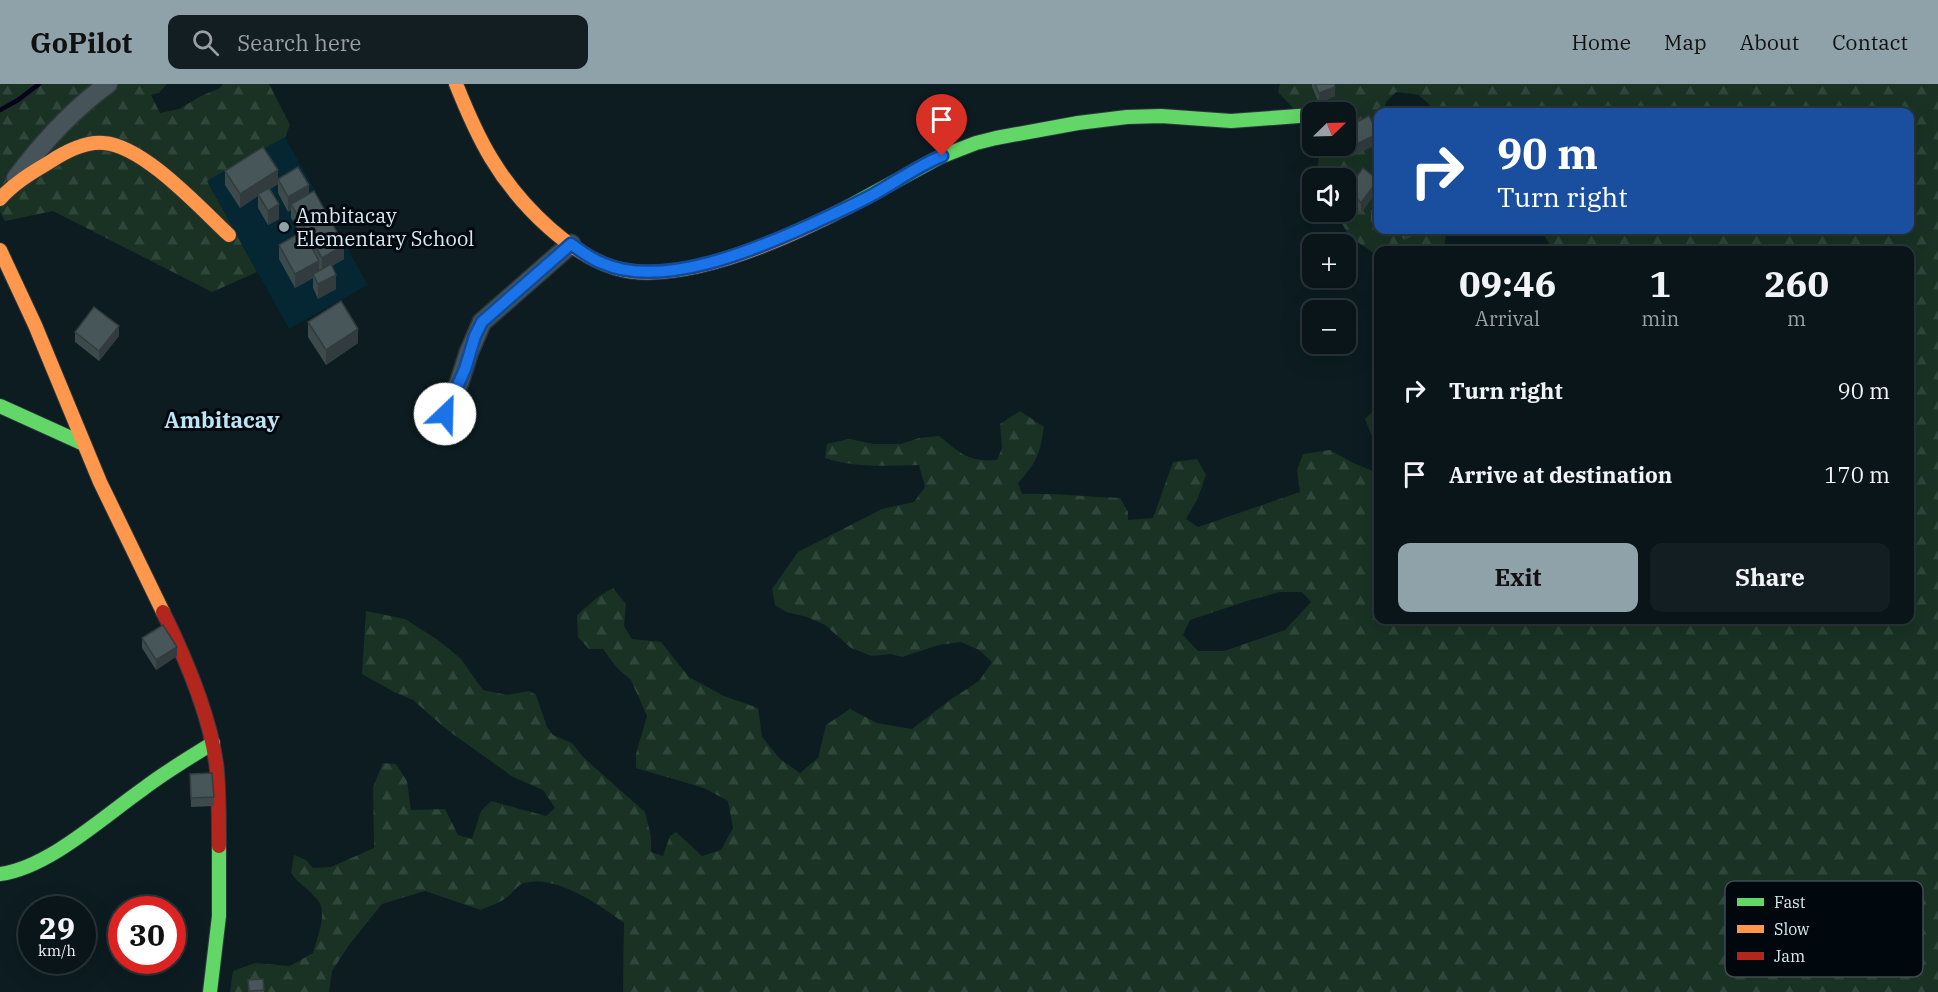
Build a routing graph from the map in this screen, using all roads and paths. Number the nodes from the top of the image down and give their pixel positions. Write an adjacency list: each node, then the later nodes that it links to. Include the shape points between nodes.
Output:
1 (108, 84): 4 (street, via 86,100 39,147)
2 (456, 84): 6 (street, via 486,149 506,180 542,220)
3 (1302, 116): 6 (street, via 1256,121 1159,116 1092,120 978,142 924,164 873,194 760,247 706,264 648,272 623,270 602,264)
4 (4, 194): 5 (street, via 54,158 104,143 124,148 149,162)
5 (229, 236)
6 (571, 244): 9 (street, via 482,322)
7 (0, 250): 10 (street)
8 (0, 406): 10 (street)
9 (445, 414)
10 (84, 444): 11 (street, via 180,647)
11 (213, 743): 12 (street, via 64,846 22,870); 13 (street, via 219,814 219,916)
12 (0, 874)
13 (210, 992)

